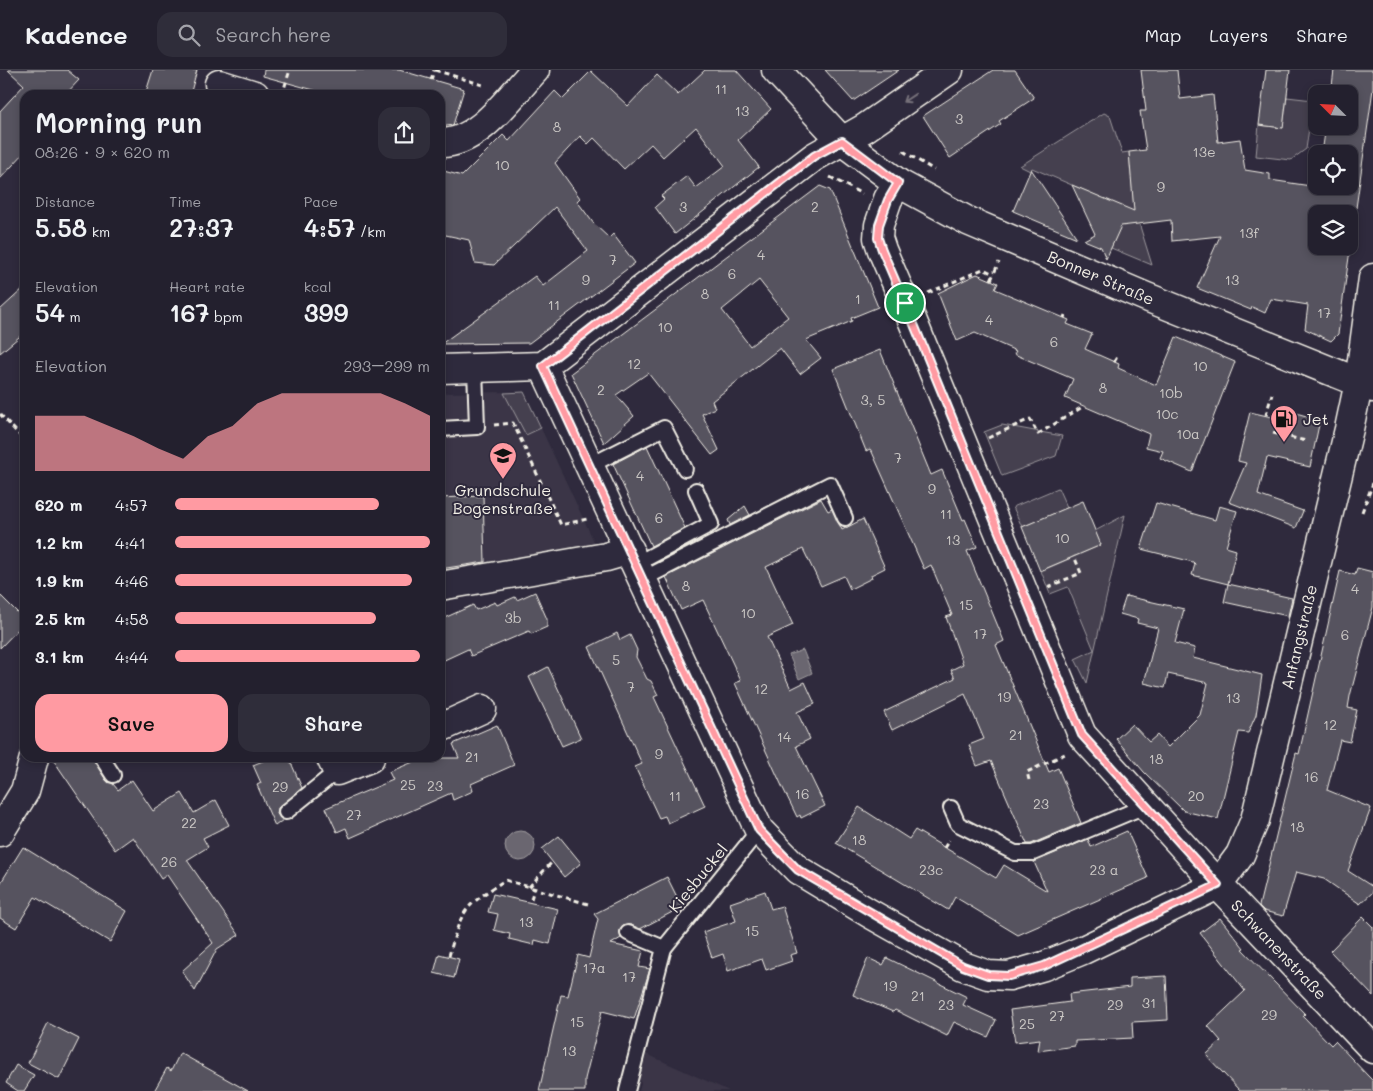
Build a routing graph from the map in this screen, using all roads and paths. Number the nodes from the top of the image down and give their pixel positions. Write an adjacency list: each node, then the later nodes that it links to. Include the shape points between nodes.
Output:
1 (290, 70): 9 (path)
2 (435, 70): 6 (path); 10 (path, via 492,89)
3 (535, 70): 10 (street)
4 (776, 70): 11 (street, Bonner Straße)
5 (949, 70): 11 (street, one-way to 11)
6 (431, 80)
7 (219, 83): 8 (street)
8 (240, 90)
9 (284, 90)
10 (505, 103): 12 (street, via 469,137)
11 (842, 141): 13 (street, Bonner Straße); 21 (street, via 814,156)
12 (445, 142)
13 (898, 183): 18 (street, Schwanenstraße, via 881,216 878,238); 24 (street, Bonner Straße, via 968,220 1144,296)
14 (1002, 257): 15 (path)
15 (994, 274): 17 (path); 18 (path, via 983,269)
16 (1373, 278): 24 (street, Anfangstraße)
17 (991, 280)
18 (905, 303): 34 (street, Schwanenstraße)
19 (1117, 357): 20 (path)
20 (1114, 362)
21 (543, 366): 23 (street); 35 (street)
22 (445, 369): 23 (street)
23 (474, 369): 29 (lane)
24 (1366, 385): 60 (street, Anfangstraße, via 1335,491 1255,820 1240,855)
25 (1272, 394): 28 (path)
26 (1084, 406): 34 (path, via 1038,434 1030,418)
27 (0, 414): 32 (path)
28 (1266, 415)
29 (477, 427): 30 (lane); 40 (path, via 513,423 561,525)
30 (445, 429)
31 (1273, 433): 33 (path)
32 (20, 436)
33 (1306, 441)
34 (966, 451): 45 (street, Schwanenstraße)
35 (589, 466): 36 (lane, via 664,428); 40 (street)
36 (685, 469)
37 (1373, 483): 39 (path)
38 (696, 490): 43 (lane, via 712,524)
39 (1362, 512)
40 (612, 514): 43 (street)
41 (845, 518): 43 (lane, via 830,484)
42 (1074, 556): 45 (path, via 1082,573)
43 (636, 564): 44 (street, via 606,557); 57 (street)
44 (445, 585)
45 (1025, 597): 48 (street, Schwanenstraße)
46 (482, 709): 47 (street)
47 (445, 726)
48 (1088, 744): 53 (path, via 1026,772); 54 (street, Schwanenstraße)
49 (33, 762): 58 (street, via 25,791)
50 (105, 762): 52 (lane)
51 (334, 764): 56 (lane)
52 (114, 775)
53 (1029, 780)
54 (1145, 806): 55 (lane, via 1022,854 958,824); 60 (street, Schwanenstraße)
55 (951, 808)
56 (286, 812)
57 (759, 830): 60 (street, via 798,870 963,966 988,975 1009,976 1044,966); 66 (lane, Kiesbuckel)
58 (0, 832)
59 (552, 862): 61 (path)
60 (1218, 885): 68 (street, Schwanenstraße)
61 (529, 887): 62 (path); 67 (path, via 505,880 468,906 459,921)
62 (534, 889): 63 (path); 64 (path)
63 (531, 899)
64 (588, 904)
65 (628, 933): 66 (lane)
66 (664, 948): 69 (lane, Kiesbuckel)
67 (449, 956)
68 (1373, 1049)
69 (627, 1091)

